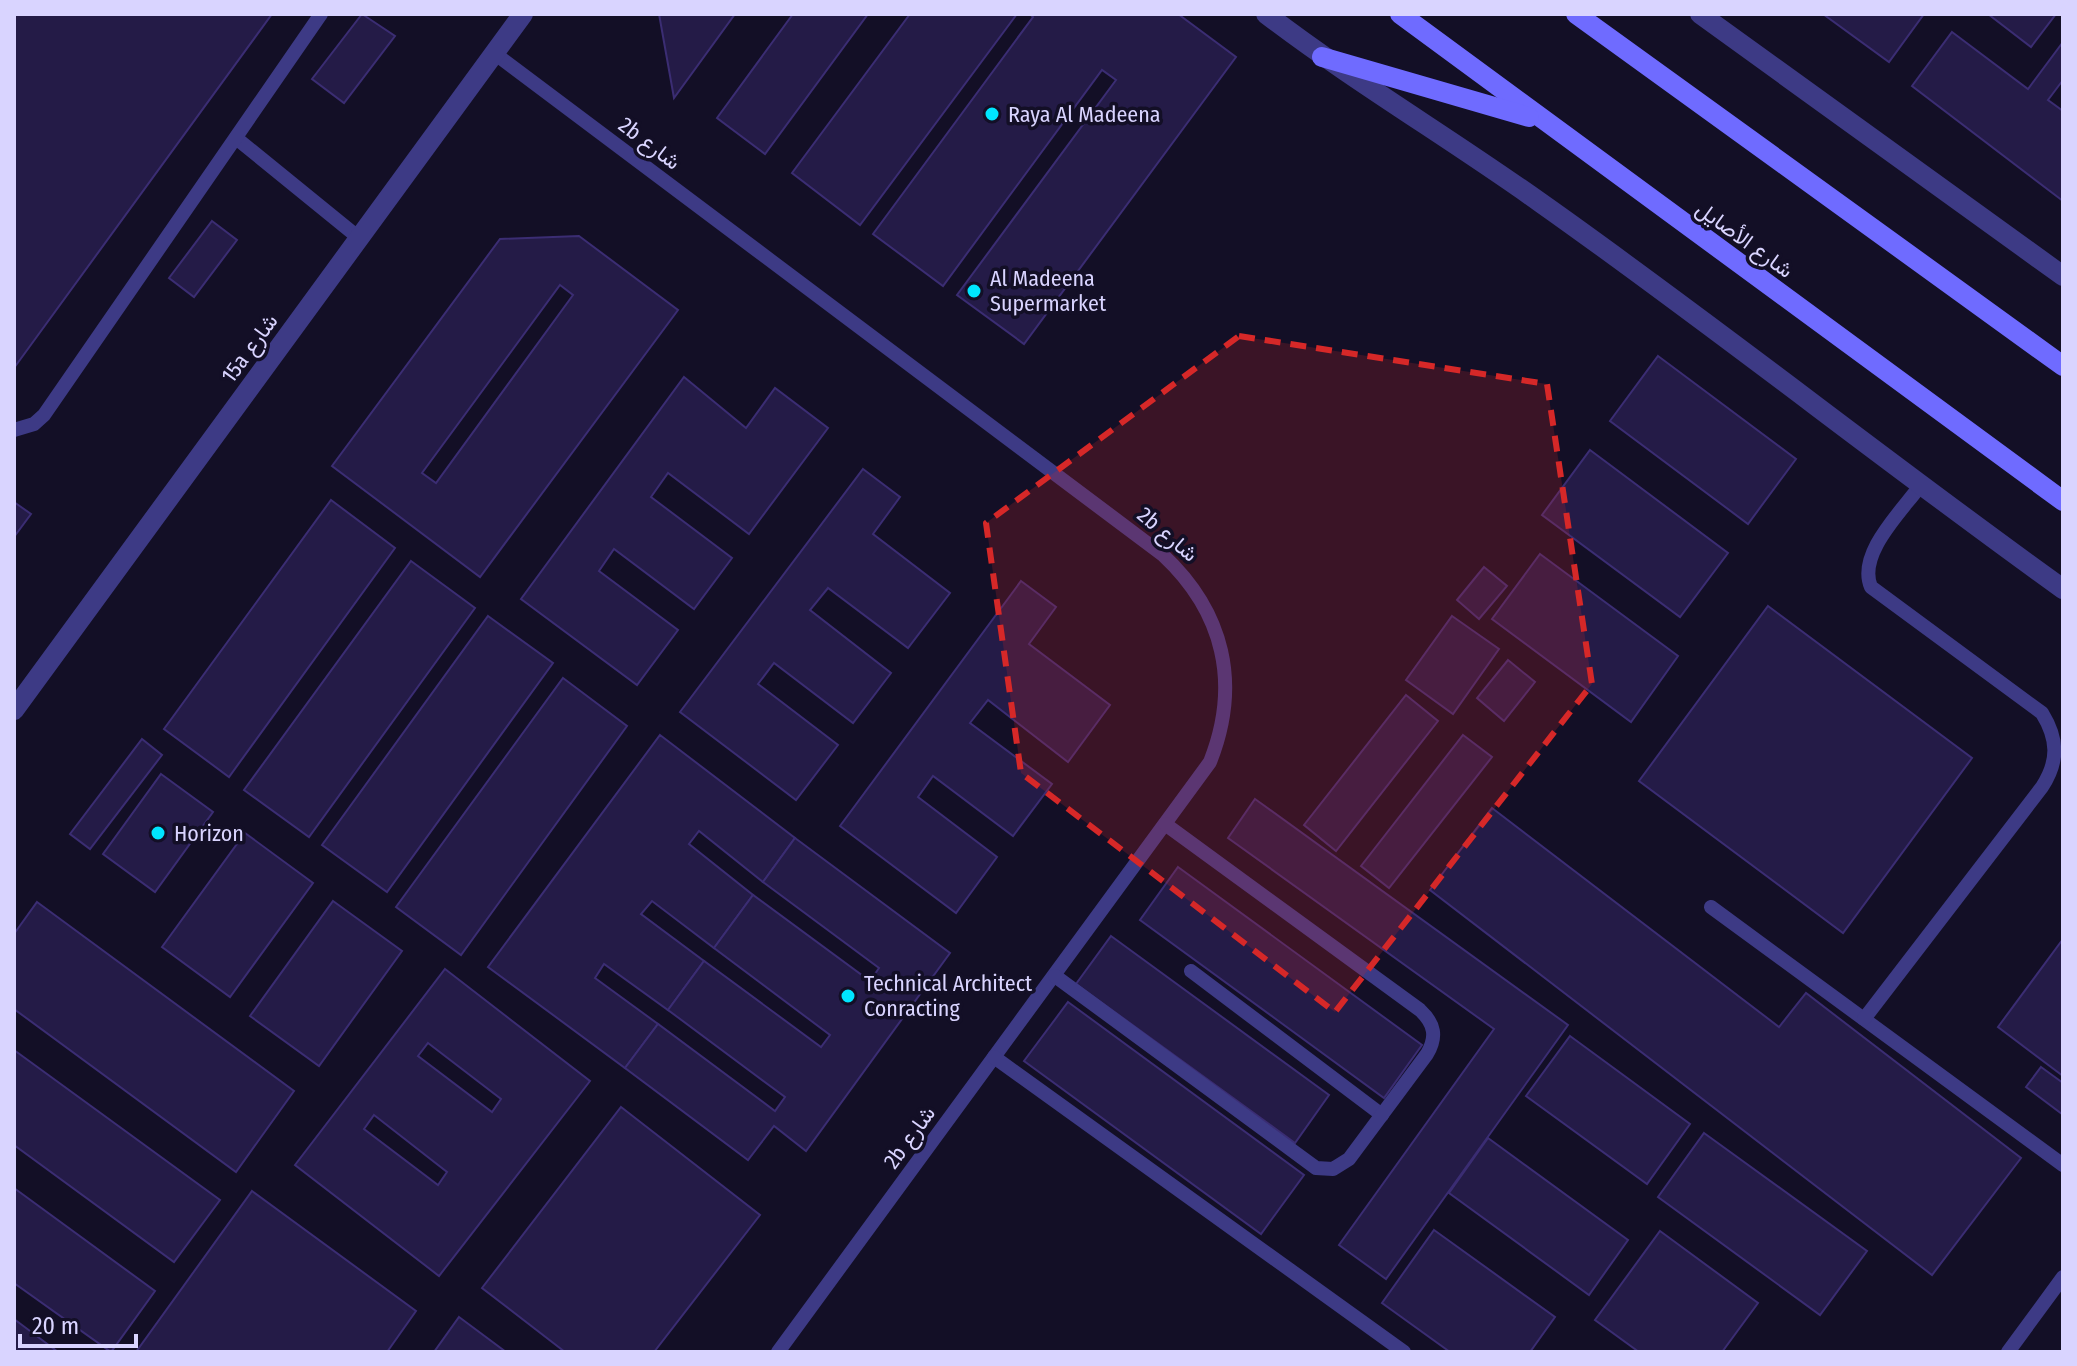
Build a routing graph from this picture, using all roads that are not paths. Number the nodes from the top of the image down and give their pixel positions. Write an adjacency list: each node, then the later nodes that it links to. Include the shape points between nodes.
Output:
1 (321, 14): 10 (lane)
2 (523, 14): 7 (street, 15a شارع)
3 (1266, 14): 8 (street)
4 (1400, 14): 9 (main road, شارع الأصايل)
5 (1576, 14): 13 (main road)
6 (1700, 14): 12 (street)
7 (494, 53): 11 (street, 15a شارع); 20 (lane, 2b شارع, via 1184,575 1214,623 1227,678 1226,708 1210,762)
8 (1322, 57): 9 (main road); 15 (street, via 1541,203)
9 (1544, 121): 16 (main road, شارع الأصايل)
10 (236, 138): 11 (lane); 14 (lane, via 44,415)
11 (359, 238): 18 (street, 15a شارع)
12 (2063, 276)
13 (2063, 366)
14 (14, 430)
15 (1920, 486): 17 (street); 24 (lane, via 1871,558 1871,587 2042,713 2055,742 2055,759 2042,787)
16 (2063, 501)
17 (2063, 589)
18 (20, 688): 19 (street, 15a شارع)
19 (14, 710)
20 (1165, 824): 23 (lane, 2b شارع); 26 (lane, via 1429,1019 1433,1043)
21 (1711, 907): 24 (lane)
22 (1191, 971): 26 (lane)
23 (1055, 976): 25 (lane, 2b شارع); 26 (lane, via 1316,1168 1333,1169 1349,1159)
24 (1864, 1019): 27 (lane)
25 (994, 1057): 29 (lane, 2b شارع); 30 (lane)
26 (1382, 1115)
27 (2063, 1165)
28 (2063, 1277): 31 (lane)
29 (778, 1352)
30 (1404, 1352)
31 (2008, 1352)

